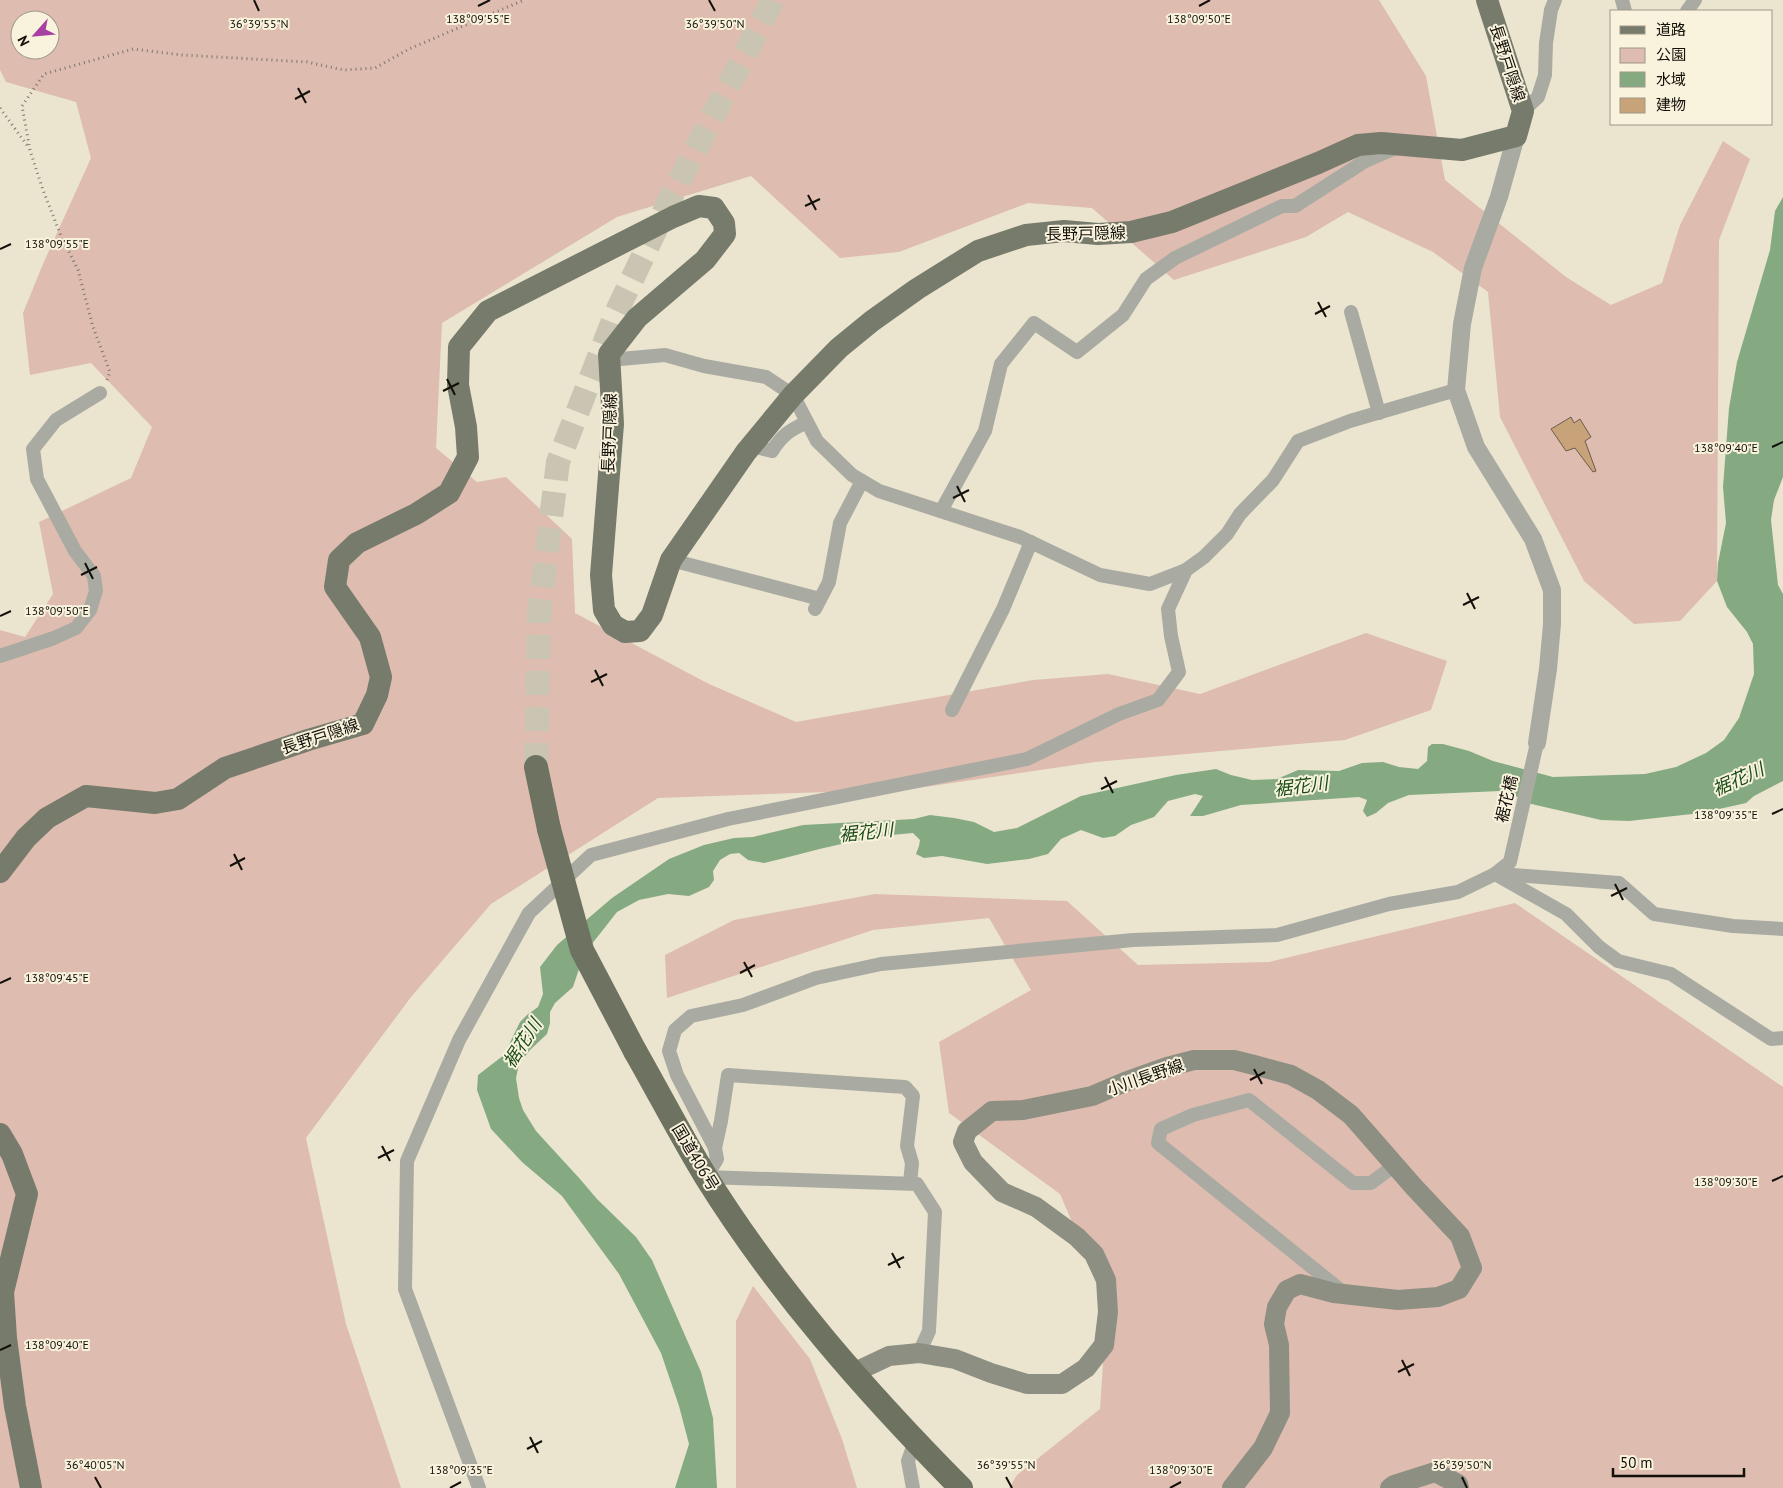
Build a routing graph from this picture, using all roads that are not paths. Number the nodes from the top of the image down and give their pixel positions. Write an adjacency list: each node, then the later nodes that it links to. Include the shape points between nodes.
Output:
1 (1487, 0): 3 (main road, 長野戸隠線)
2 (1555, 0): 3 (street, via 1546,42 1545,75 1538,97)
3 (1523, 111): 4 (main road, 長野戸隠線)
4 (1516, 136): 5 (main road, 長野戸隠線, via 1462,150); 8 (street, via 1499,197 1473,268 1462,324)
5 (1402, 145): 10 (main road, 長野戸隠線, via 1358,145 1172,222 1131,232 1064,231 1026,235 978,251 872,321 839,348); 15 (street, via 1365,161 1295,206 1282,206 1175,258 1146,279 1123,315 1078,352 1034,322 1001,364 985,431)
6 (1351, 312): 11 (street)
7 (609, 360): 10 (street, via 665,355 766,377); 17 (main road, 長野戸隠線, via 612,424 600,575 604,610 613,625 625,632 640,632 652,615); 23 (main road, 長野戸隠線, via 609,354 638,318 705,260 724,234 724,223 714,208 699,206 673,216 488,311 459,347 458,385 468,458 449,493 416,514 357,543 338,560 334,588 370,637 382,677 363,724 225,768 178,799 155,803 86,796 46,818)
8 (1456, 390): 11 (street); 21 (street, via 1476,447 1534,538 1552,590 1548,669)
9 (100, 393): 19 (street, via 56,420 33,449 37,479 75,551 94,576 96,591 90,610 76,628)
10 (793, 395): 12 (street); 13 (main road, 長野戸隠線)
11 (1379, 413): 18 (street, via 1298,441 1273,480 1240,514 1227,534)
12 (807, 422): 13 (street, via 780,438 772,451); 14 (street, via 817,441 852,476)
13 (751, 446): 17 (main road, 長野戸隠線)
14 (862, 481): 15 (street, via 880,491); 17 (street, via 840,523 829,582 817,604)
15 (941, 511): 16 (street)
16 (1031, 542): 18 (street, via 1100,575 1150,584); 20 (street, via 1003,609)
17 (672, 560)
18 (1186, 570): 37 (street, via 1168,609 1179,672 1158,700 1119,714 1026,759 728,819 591,855 529,913 459,1040 407,1160 405,1289)
19 (0, 656)
20 (952, 710)
21 (1537, 743): 24 (street, 裾花橋, via 1510,862)
22 (536, 766): 30 (highway, 国道406号, bridge, via 548,828 582,950)
23 (0, 872)
24 (1495, 874): 25 (street, via 1619,883 1654,914 1733,926); 26 (street, via 1566,914 1618,961 1671,974 1771,1039); 28 (street, via 1458,892 1389,904 1277,935 1133,940 880,964 816,978 743,1005 691,1016 675,1030 669,1051 677,1075)
25 (1783, 929)
26 (1783, 1038)
27 (0, 1134): 36 (main road, via 12,1154 26,1194 3,1292 15,1406)
28 (715, 1148): 30 (street, via 718,1159); 31 (street, via 728,1076 905,1087 913,1096 907,1146 912,1163)
29 (1395, 1165): 32 (main road, 小川長野線, via 1460,1236 1472,1268 1459,1289 1438,1297 1398,1300); 32 (street, via 1371,1183 1353,1183 1248,1100 1193,1115 1161,1129 1158,1143); 33 (main road, 小川長野線, via 1352,1114 1318,1090 1291,1075 1234,1060 1194,1060 1092,1096 1023,1110 992,1111 967,1131 963,1142 973,1162 1002,1192 1036,1207 1077,1237 1094,1254 1106,1280 1108,1312 1104,1345 1086,1368 1062,1384 1027,1384 955,1359)
30 (706, 1177): 31 (street); 34 (highway, 国道406号, via 752,1245)
31 (910, 1183): 33 (street, via 917,1184 936,1212 929,1331)
32 (1344, 1294): 40 (main road, 小川長野線, via 1300,1284 1287,1290 1277,1307 1274,1324 1279,1345 1280,1413 1263,1448)
33 (919, 1353): 34 (main road, 小川長野線, via 889,1356)
34 (853, 1373): 35 (highway, 国道406号)
35 (915, 1441): 38 (street, via 908,1461); 39 (highway, 国道406号)
36 (31, 1488)
37 (479, 1488)
38 (913, 1488)
39 (961, 1488)
40 (1232, 1488)
41 (1390, 1488): 42 (main road, via 1435,1472 1458,1484)
42 (1459, 1488)

